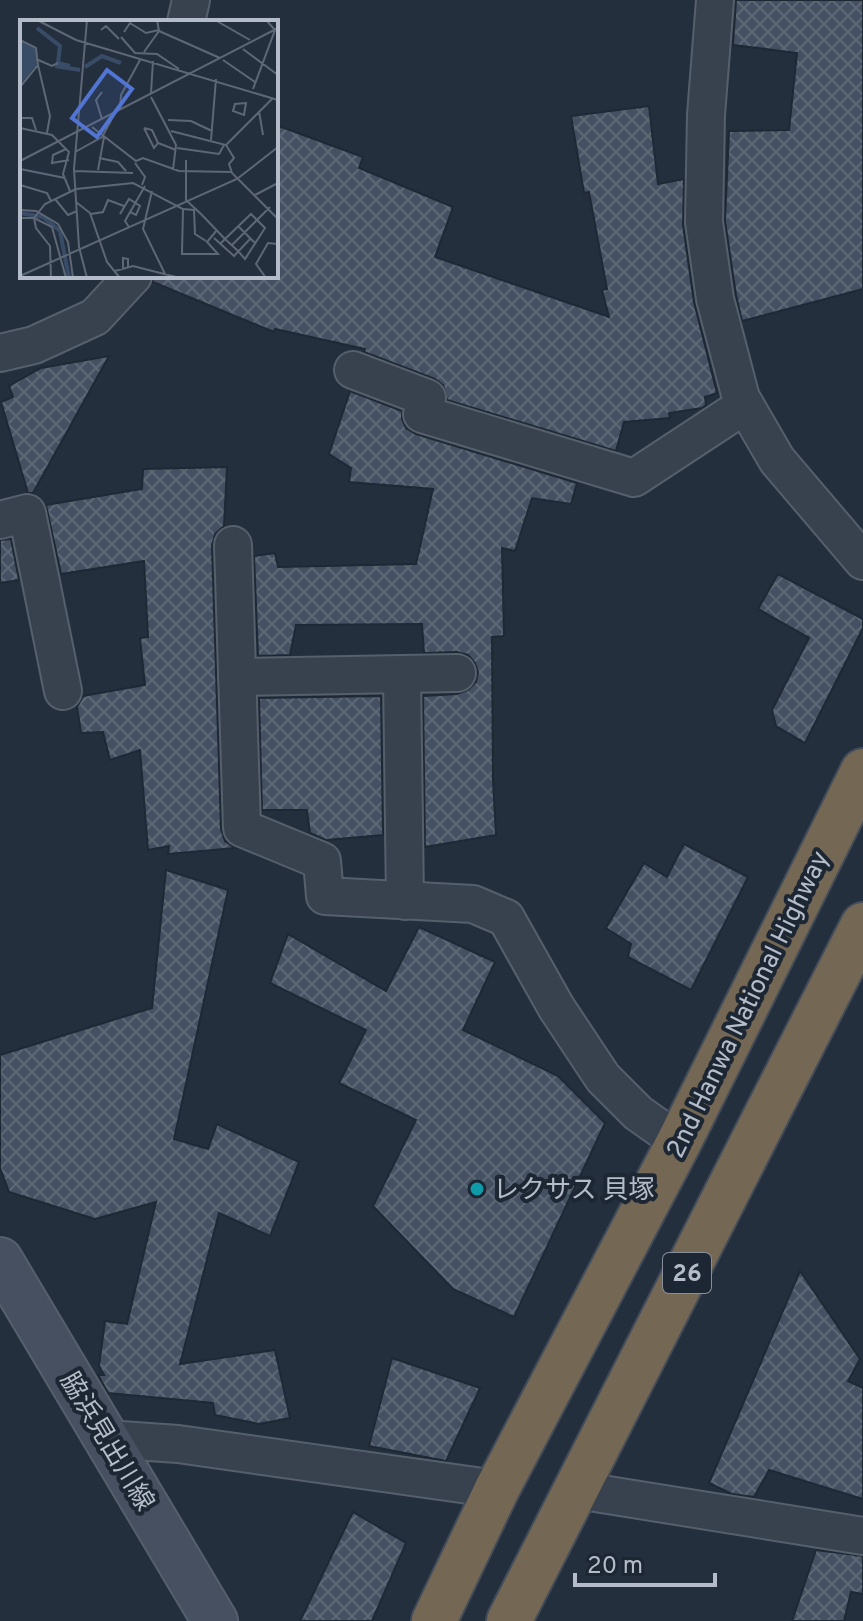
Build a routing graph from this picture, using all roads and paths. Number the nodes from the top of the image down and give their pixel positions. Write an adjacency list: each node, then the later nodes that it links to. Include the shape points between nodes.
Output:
1 (191, 0): 3 (street)
2 (715, 0): 7 (street, via 704,222 715,299)
3 (186, 20)
4 (131, 278): 5 (street, via 95,317 34,345)
5 (0, 353)
6 (353, 370): 7 (street, via 427,398 422,414 634,478)
7 (745, 405): 10 (street, via 777,460)
8 (0, 520): 14 (street, via 27,513)
9 (233, 545): 13 (street)
10 (863, 561)
11 (457, 673): 12 (street)
12 (402, 674): 13 (street); 16 (street)
13 (237, 677): 16 (street, via 242,828 322,861 325,896)
14 (63, 691)
15 (863, 771): 18 (highway, 2nd Hanwa National Highway / 26)
16 (405, 901): 18 (street, via 473,904 506,918 603,1078 638,1113)
17 (863, 925): 22 (highway, 26)
18 (679, 1142): 21 (highway, 2nd Hanwa National Highway / 26)
19 (0, 1260): 20 (street, 脇浜見出川線)
20 (106, 1439): 21 (street, via 178,1444); 24 (street, 脇浜見出川線)
21 (497, 1489): 25 (highway, 2nd Hanwa National Highway / 26)
22 (577, 1490): 23 (street); 26 (highway, 26)
23 (863, 1536)
24 (215, 1621)
25 (434, 1621)
26 (509, 1621)

